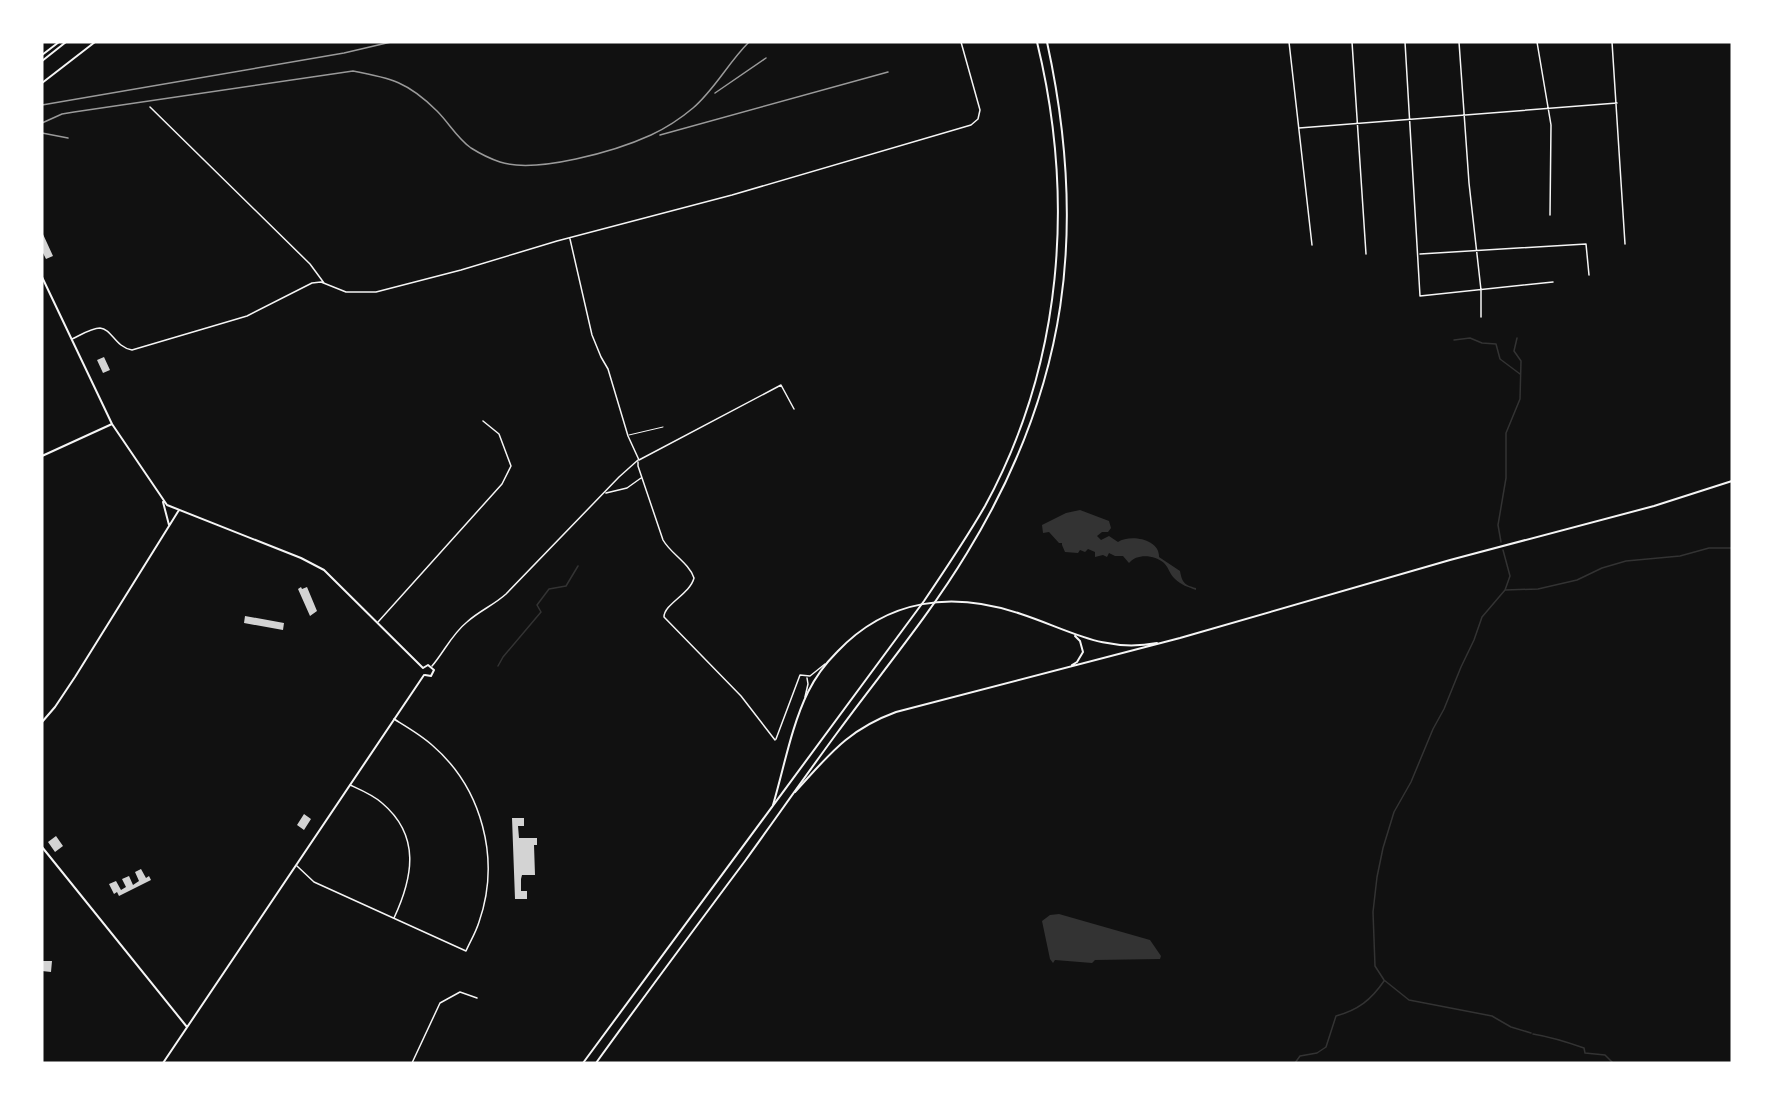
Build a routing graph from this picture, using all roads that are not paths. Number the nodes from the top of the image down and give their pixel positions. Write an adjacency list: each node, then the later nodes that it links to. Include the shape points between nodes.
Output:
1 (59, 42): 13 (main road)
2 (66, 42): 14 (main road)
3 (95, 42): 15 (main road)
4 (961, 42): 24 (street, via 980,110 971,125)
5 (1037, 42): 64 (main road, via 1056,143 1059,207 1045,347 1026,412 986,504 960,549)
6 (1047, 42): 63 (main road, via 1064,142 1067,239 1059,324 1042,391 1007,482 967,553 932,607)
7 (1289, 42): 22 (street)
8 (1352, 42): 21 (street)
9 (1406, 42): 20 (street)
10 (1459, 42): 19 (street)
11 (1537, 42): 18 (street)
12 (1612, 42): 16 (street)
13 (42, 55)
14 (42, 61)
15 (42, 83)
16 (1617, 103): 18 (street); 26 (street)
17 (150, 107): 33 (street)
18 (1547, 108): 19 (street); 23 (street, via 1551,138)
19 (1465, 115): 20 (street); 27 (street)
20 (1411, 119): 21 (street); 28 (street)
21 (1358, 123): 22 (street); 29 (street)
22 (1299, 128): 25 (street)
23 (1550, 215)
24 (569, 238): 33 (street, via 376,292 346,292); 41 (street, via 592,335 611,376)
25 (1312, 244)
26 (1625, 244)
27 (1476, 250): 28 (street); 30 (street, via 1586,244); 34 (street)
28 (1419, 254): 34 (street, via 1420,296)
29 (1366, 255)
30 (1589, 275)
31 (42, 277): 36 (main road)
32 (1553, 282): 34 (street)
33 (325, 283): 36 (street, via 312,283 247,316 132,350 119,345 107,330 100,328)
34 (1481, 290): 35 (street)
35 (1481, 317)
36 (71, 340): 39 (main road)
37 (794, 409): 43 (street, via 781,385)
38 (483, 421): 50 (street, via 499,434 511,465 502,484)
39 (112, 424): 42 (main road); 47 (main road)
40 (663, 427): 41 (lane)
41 (628, 436): 43 (street)
42 (42, 456)
43 (639, 460): 44 (street); 46 (street)
44 (642, 477): 46 (street, via 627,488); 58 (street, via 663,540 694,578 691,587 663,613 664,617 741,696 776,740 800,675)
45 (1732, 481): 52 (main road)
46 (603, 495): 54 (street, via 506,594 468,620)
47 (162, 500): 48 (main road); 49 (main road)
48 (179, 510): 49 (main road); 50 (main road, via 316,565)
49 (169, 525): 61 (main road, via 75,677)
50 (377, 623): 55 (main road)
51 (1070, 633): 52 (main road, via 1122,646); 53 (main road, via 989,604 947,600 907,607 864,628); 56 (main road, via 1080,640 1083,652)
52 (1180, 638): 56 (main road)
53 (833, 656): 58 (street); 59 (main road)
54 (432, 666): 55 (main road); 57 (main road, via 432,675)
55 (423, 668): 57 (main road)
56 (1067, 668): 63 (main road, via 876,719 848,736)
57 (424, 675): 60 (main road)
58 (806, 677): 59 (street)
59 (804, 700): 64 (main road)
60 (394, 719): 62 (main road); 67 (street, via 434,747 463,780 481,818 489,873 479,922 466,951)
61 (42, 722)
62 (350, 785): 66 (main road); 67 (street, via 388,810 407,843 409,880)
63 (792, 797): 73 (main road)
64 (773, 805): 72 (main road)
65 (42, 847): 69 (main road)
66 (296, 865): 67 (street, via 314,882); 69 (main road)
67 (393, 918)
68 (477, 998): 71 (street, via 460,992 440,1004)
69 (187, 1027): 70 (main road)
70 (163, 1063)
71 (412, 1063)
72 (583, 1063)
73 (596, 1063)

